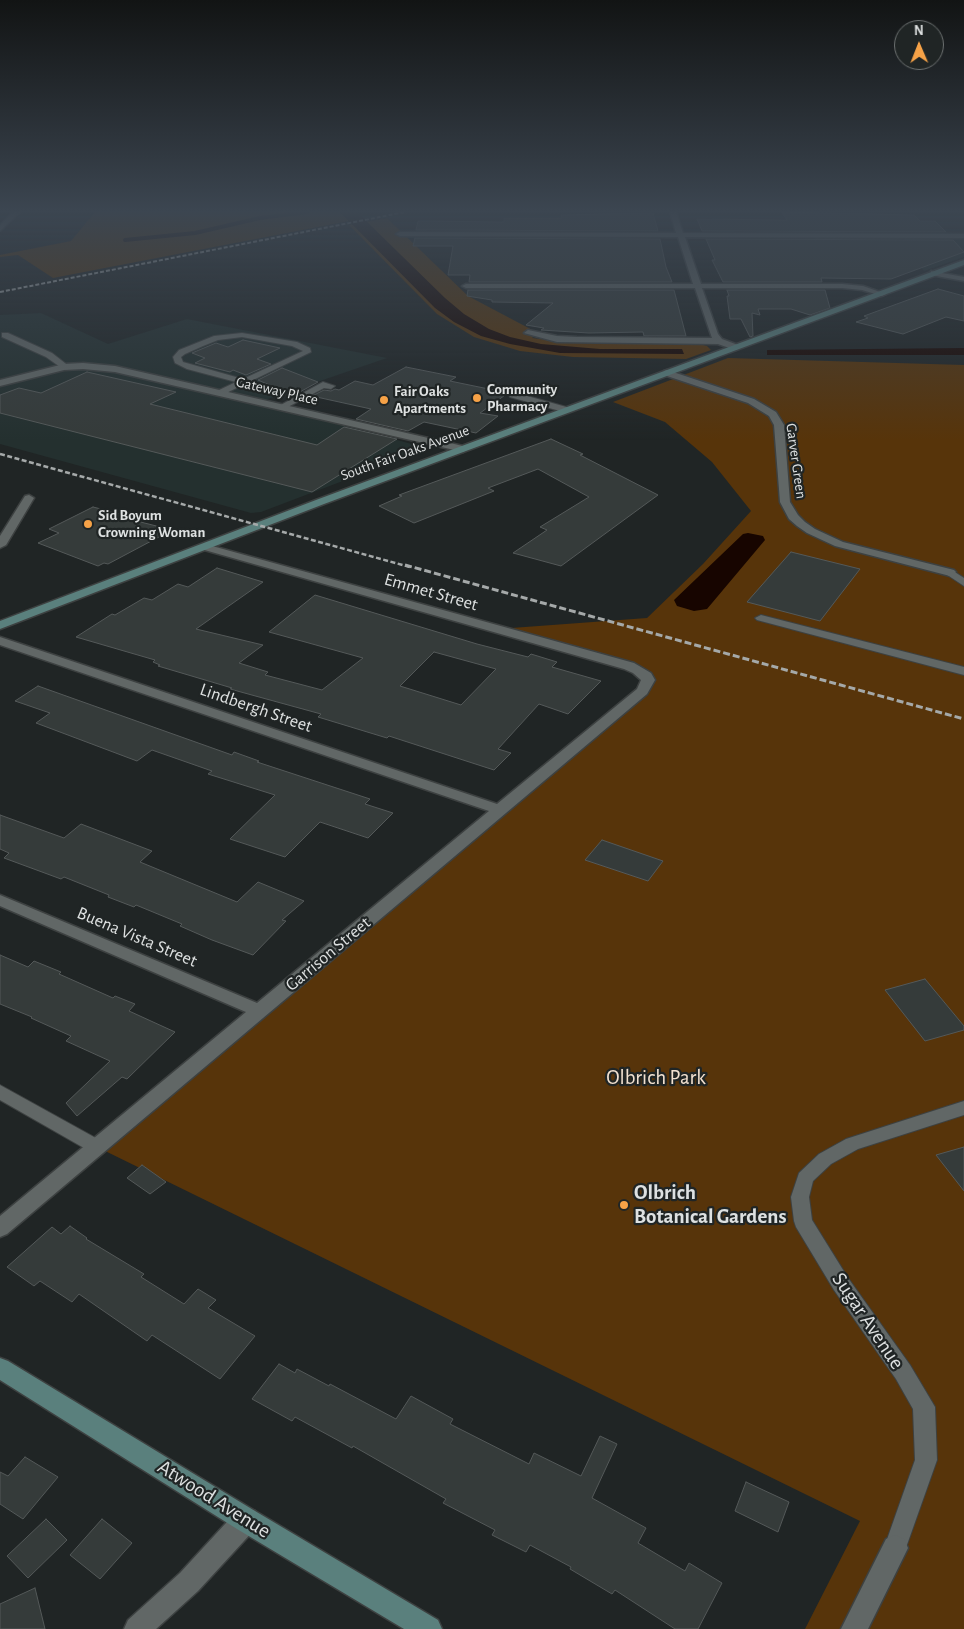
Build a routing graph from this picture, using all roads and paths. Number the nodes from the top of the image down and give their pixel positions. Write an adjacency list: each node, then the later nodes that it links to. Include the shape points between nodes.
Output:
1 (700, 288): 7 (street)
2 (863, 288): 4 (street)
3 (897, 288): 4 (street, South Fair Oaks Avenue)
4 (882, 294): 8 (street, South Fair Oaks Avenue)
5 (528, 333): 7 (street, via 577,340)
6 (5, 335): 9 (lane, via 49,355)
7 (719, 342): 8 (street)
8 (735, 348): 10 (street, South Fair Oaks Avenue)
9 (66, 367): 12 (street, Gateway Place); 14 (street, Gateway Place, via 115,369)
10 (667, 373): 17 (street, South Fair Oaks Avenue); 23 (street, Garver Green, via 751,401 772,414 779,425 786,502 793,517 811,532 838,544)
11 (244, 382): 11 (lane, via 307,350 294,344 242,335 217,338 177,357 179,363); 14 (lane)
12 (0, 383)
13 (331, 386): 16 (lane, via 323,385)
14 (220, 393): 16 (street, Gateway Place)
15 (512, 395): 17 (lane)
16 (281, 407): 18 (street, Gateway Place)
17 (567, 410): 18 (street, South Fair Oaks Avenue)
18 (463, 449): 21 (street, South Fair Oaks Avenue)
19 (29, 498): 20 (street)
20 (0, 545)
21 (205, 547): 26 (street, South Fair Oaks Avenue); 29 (street, Emmet Street, via 629,666)
22 (964, 569): 23 (lane)
23 (950, 572): 24 (lane)
24 (962, 583)
25 (761, 618): 28 (lane)
26 (0, 625)
27 (0, 640): 30 (street, Lindbergh Street)
28 (964, 671)
29 (646, 676): 30 (street, Garrison Street, via 648,680 642,691)
30 (500, 810): 32 (street, Garrison Street)
31 (0, 900): 32 (street, Buena Vista Street)
32 (259, 1011): 35 (street, Garrison Street)
33 (0, 1092): 35 (lane)
34 (964, 1108): 39 (lane, Sugar Avenue, via 838,1151 805,1178 800,1197 803,1222 924,1407 926,1460)
35 (97, 1147): 36 (street, Garrison Street)
36 (0, 1228)
37 (0, 1368): 38 (street, Atwood Avenue)
38 (246, 1520): 40 (street, via 189,1582); 41 (street, Atwood Avenue)
39 (895, 1548): 42 (street, Sugar Avenue)
40 (137, 1629)
41 (429, 1629)
42 (854, 1629)

